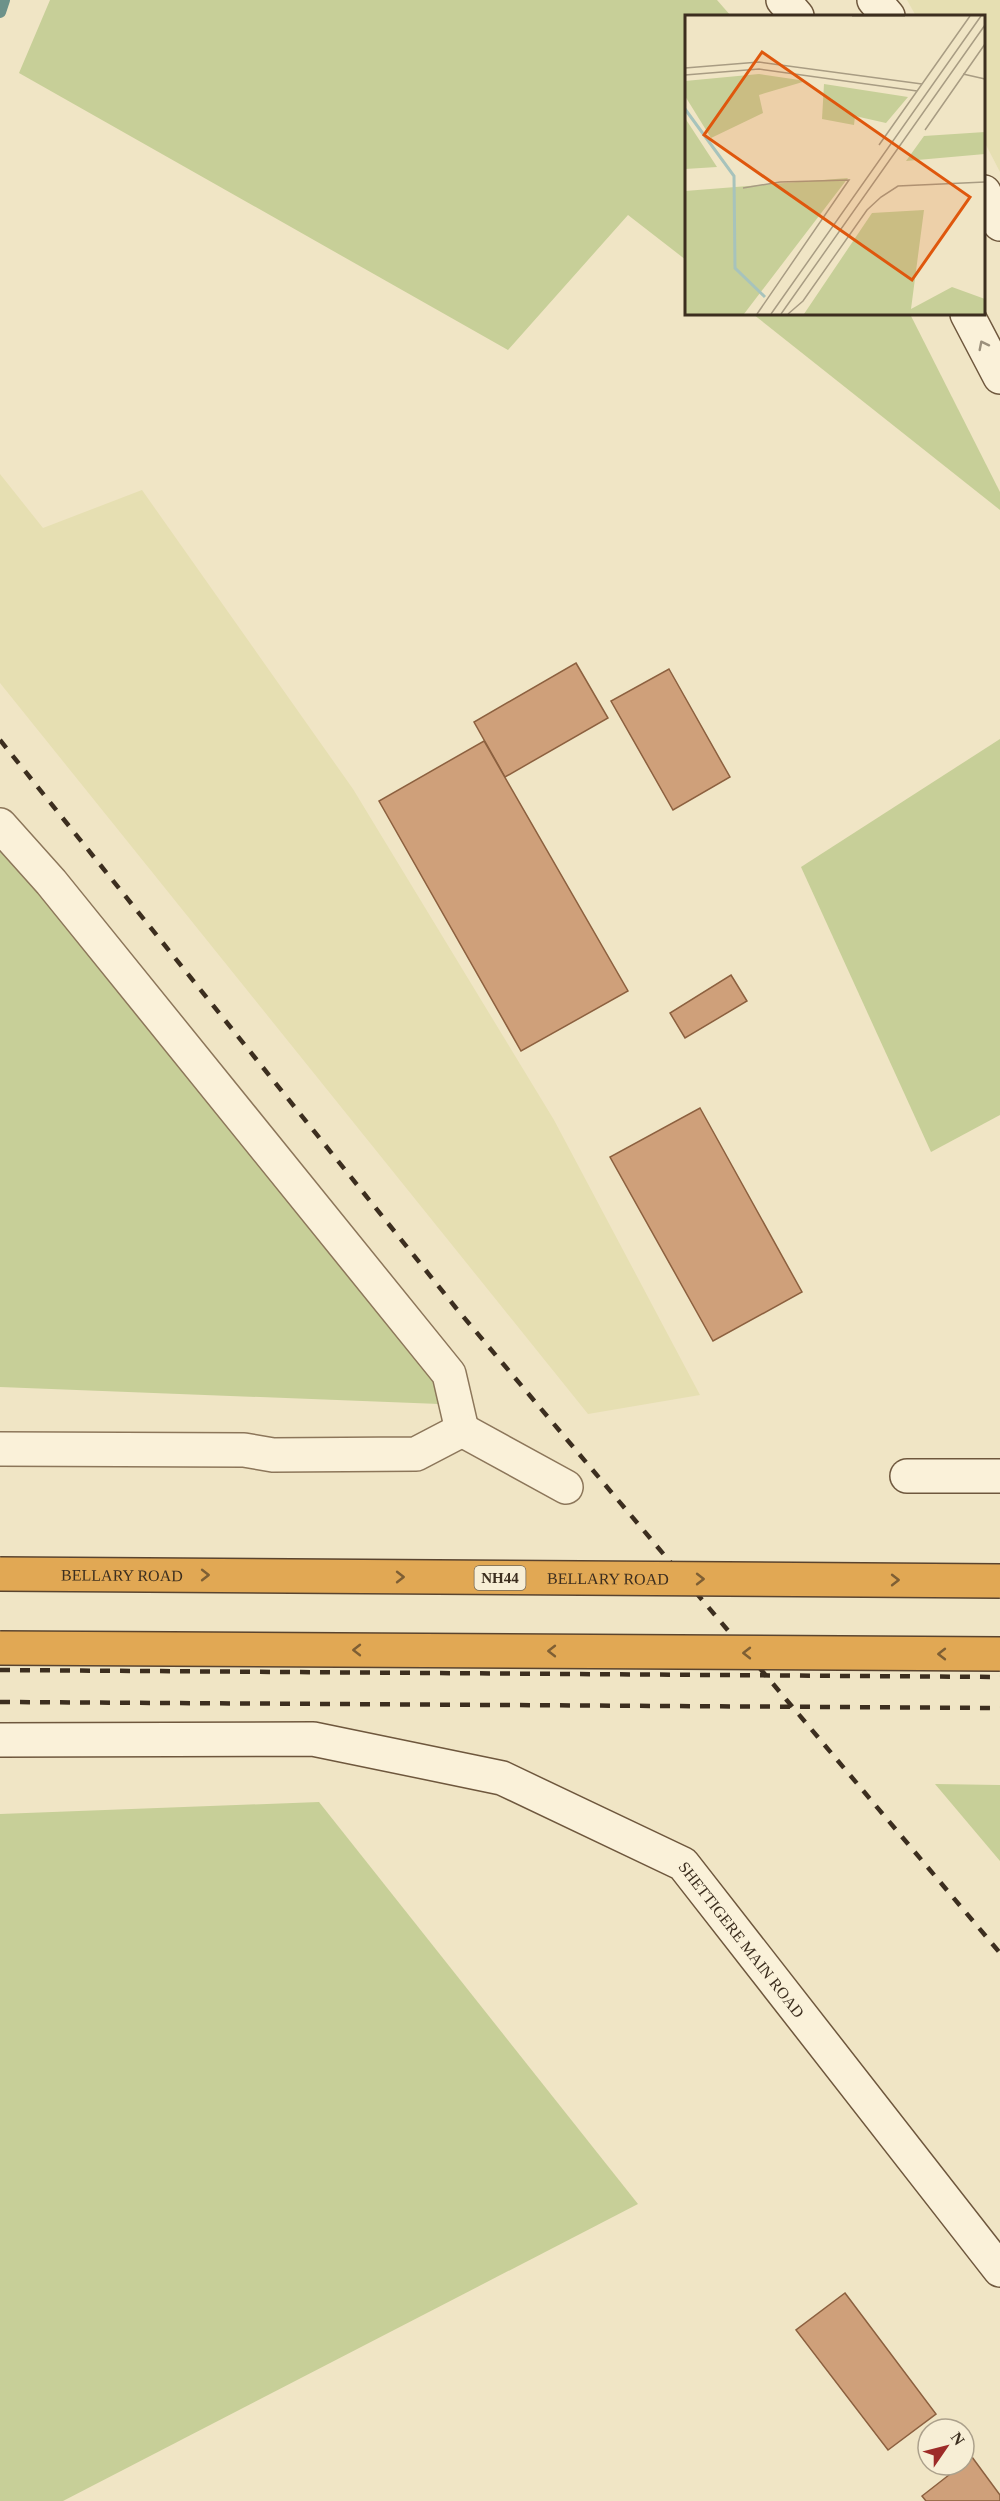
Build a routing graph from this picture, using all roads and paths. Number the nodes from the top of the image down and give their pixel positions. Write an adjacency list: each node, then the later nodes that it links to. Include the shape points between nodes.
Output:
1 (783, 0): 3 (street)
2 (874, 0): 4 (street)
3 (795, 15)
4 (887, 15)
5 (985, 194): 6 (street)
6 (1000, 224)
7 (968, 315): 8 (street, one-way to 7)
8 (1000, 377)
9 (0, 825): 10 (street, via 51,882 449,1374)
10 (462, 1430): 11 (street, via 416,1454); 14 (street)
11 (0, 1449)
12 (907, 1476): 13 (street)
13 (1000, 1476)
14 (566, 1487)
15 (0, 1574): 16 (highway, BELLARY ROAD / NH44, one-way to 16, bridge)
16 (1000, 1581)
17 (0, 1648): 18 (highway, one-way to 17, bridge)
18 (1000, 1654)
19 (0, 1740): 20 (street, SHETTIGERE MAIN ROAD, via 313,1739 502,1778 683,1864)
20 (1000, 2270)

